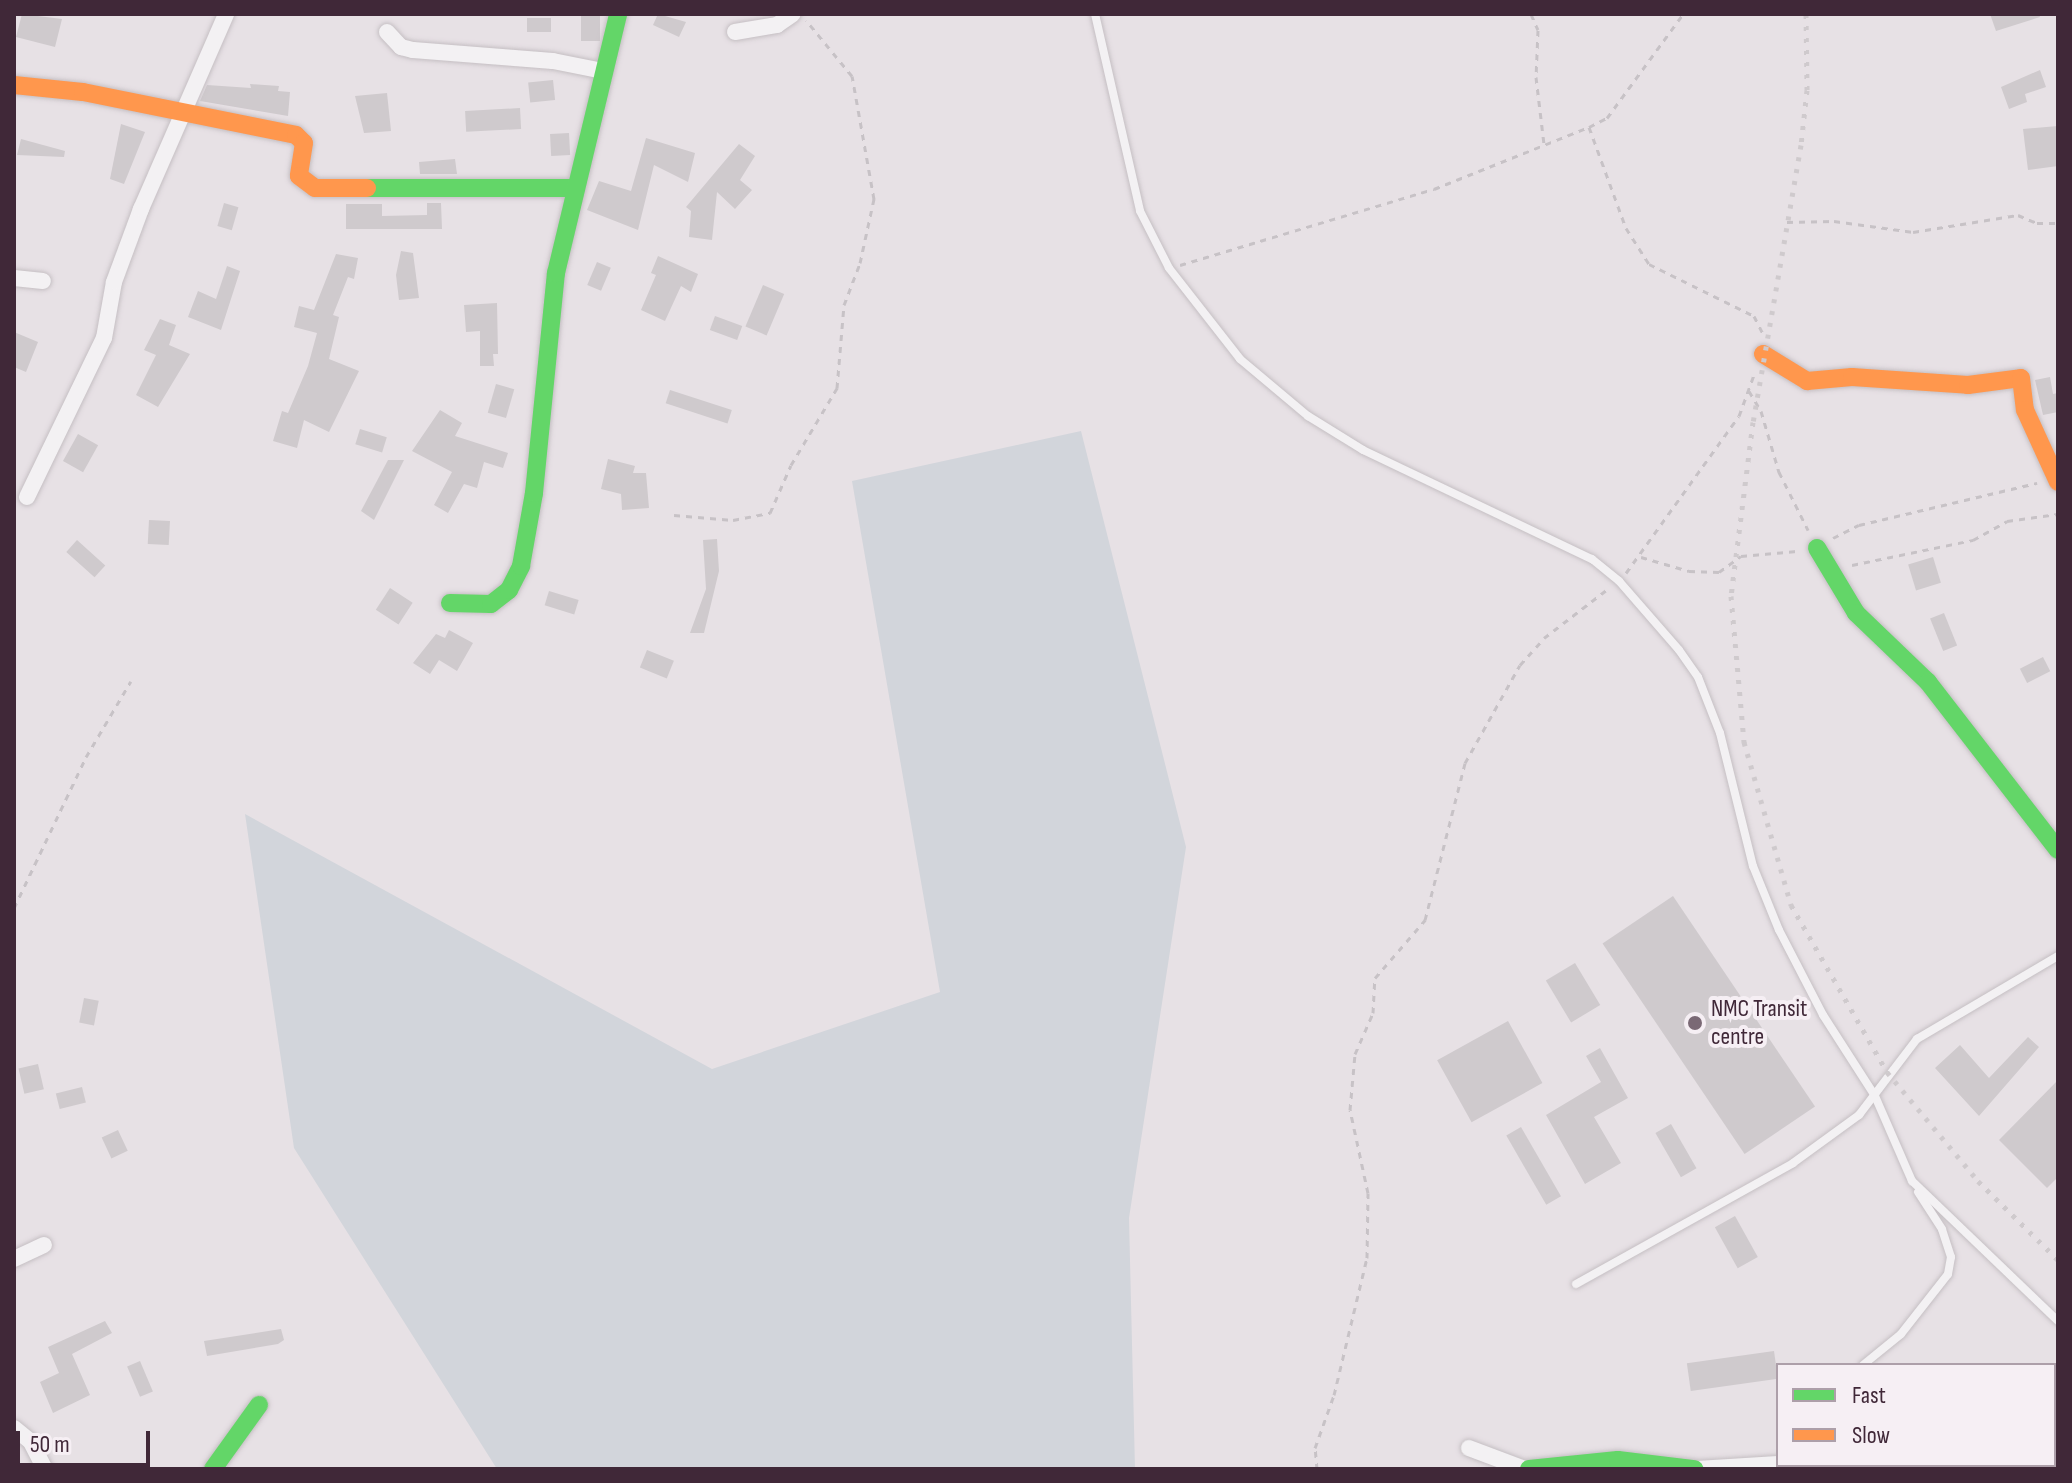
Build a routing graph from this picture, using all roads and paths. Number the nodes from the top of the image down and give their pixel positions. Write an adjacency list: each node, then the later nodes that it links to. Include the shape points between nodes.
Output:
1 (226, 14): 12 (street)
2 (618, 14): 10 (street)
3 (793, 14): 9 (street, via 777,25)
4 (802, 14): 26 (path, via 852,76 874,199 844,305 837,388 791,465 770,513 733,520)
5 (1095, 14): 18 (lane, via 1140,211)
6 (1531, 14): 14 (path, via 1538,30 1536,77)
7 (1683, 14): 13 (path, via 1607,118)
8 (387, 32): 10 (street, via 401,47 413,50 553,61)
9 (735, 32)
10 (603, 71): 15 (street)
11 (14, 85): 12 (street, via 83,92)
12 (180, 113): 15 (street, via 301,137 299,176 315,188); 24 (street, via 114,282 104,338)
13 (1589, 127): 14 (path); 21 (path, via 1626,228 1649,264 1754,316 1761,324)
14 (1544, 144): 18 (path, via 1434,189)
15 (576, 188): 31 (street, via 556,273 534,493 521,566 509,590 491,604)
16 (1787, 222): 17 (path, via 1834,221 1913,232 2018,215 2037,223)
17 (2058, 223)
18 (1169, 268): 30 (lane, via 1240,359 1308,416 1411,476 1477,500 1592,559)
19 (14, 278): 20 (street)
20 (43, 281)
21 (1763, 354): 22 (path); 23 (street, via 1807,381 1852,377 1968,385 2021,378 2025,410)
22 (1749, 391): 27 (path, via 1761,411 1779,472); 28 (path, via 1732,427)
23 (2057, 481): 27 (path, via 1859,525)
24 (27, 497)
25 (2058, 514): 29 (path, via 2007,521 1973,540 1867,560)
26 (674, 515)
27 (1817, 548): 28 (path, via 1741,556 1719,572 1677,569); 29 (street)
28 (1641, 557): 30 (path)
29 (1830, 574): 33 (street, via 1856,613 1928,682)
30 (1619, 581): 36 (lane, via 1698,677 1720,733 1753,866 1779,930 1823,1015); 49 (path, via 1544,638 1520,665 1465,763 1425,920 1375,978 1373,1013 1355,1054 1350,1110 1368,1193 1367,1258 1334,1395 1315,1448)
31 (450, 603)
32 (131, 681): 34 (path, via 86,757)
33 (2058, 850)
34 (14, 908)
35 (2058, 956): 36 (lane, via 1917,1039 1887,1072)
36 (1875, 1096): 37 (lane); 40 (lane, via 1859,1115 1793,1163)
37 (1916, 1188): 41 (lane); 42 (lane, via 1942,1229 1951,1257 1948,1274 1901,1334)
38 (44, 1245): 39 (street)
39 (14, 1259)
40 (1576, 1284)
41 (2058, 1321)
42 (1865, 1363)
43 (259, 1405): 48 (street)
44 (14, 1428): 47 (street, via 31,1442)
45 (1469, 1448): 50 (street)
46 (1776, 1464): 51 (street)
47 (45, 1469)
48 (213, 1469)
49 (1317, 1469)
50 (1527, 1469): 51 (street, via 1618,1460)
51 (1695, 1469)

